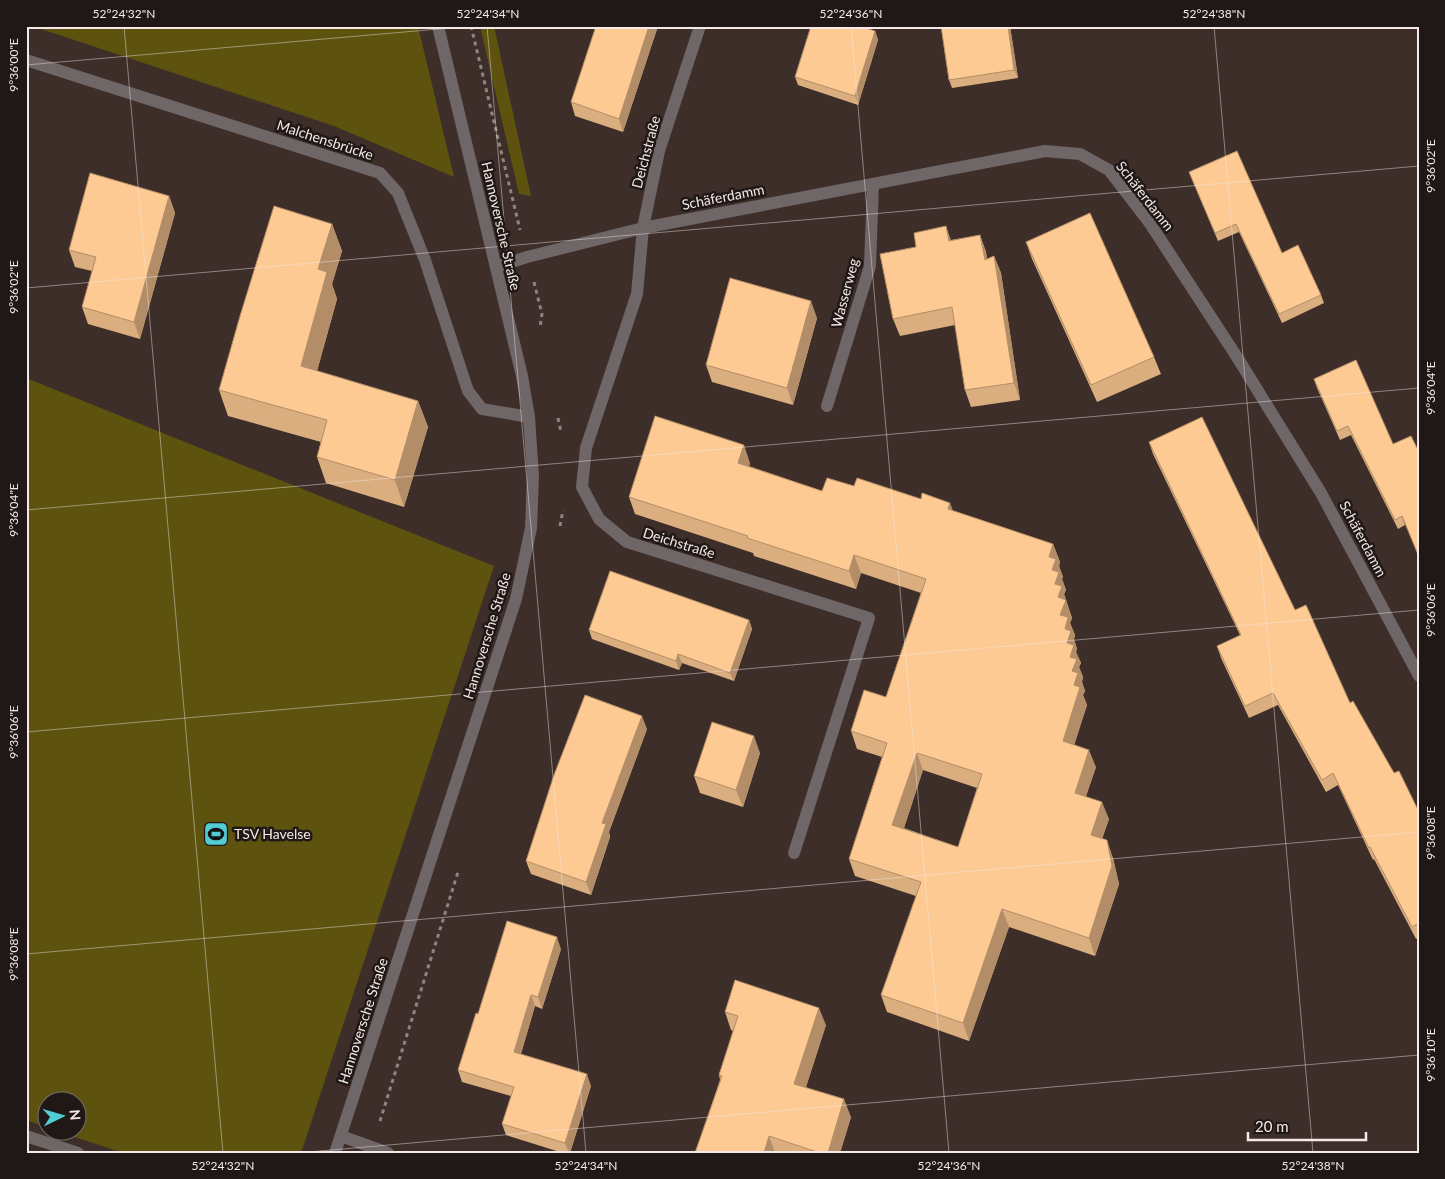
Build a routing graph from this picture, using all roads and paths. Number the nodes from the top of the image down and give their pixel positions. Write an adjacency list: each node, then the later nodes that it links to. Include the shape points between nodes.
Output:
1 (438, 26): 8 (street, Hannoversche Straße)
2 (471, 26): 7 (path)
3 (700, 26): 6 (street, Deichstraße, via 659,151)
4 (26, 60): 11 (street, Malchensbrücke, via 380,173 398,193 425,260 468,391 482,409)
5 (873, 184): 6 (street, Schäferdamm); 10 (street, Wasserweg, via 870,266); 12 (street, Schäferdamm, via 1045,151 1080,154 1109,170 1149,222 1316,485)
6 (643, 228): 7 (street, Schäferdamm); 13 (street, Deichstraße, via 637,294 586,448 582,487 599,519 627,542 869,618)
7 (527, 257): 8 (street, Schäferdamm); 9 (path)
8 (496, 268): 11 (street, Hannoversche Straße)
9 (542, 314)
10 (827, 406)
11 (529, 417): 15 (street, Hannoversche Straße, via 533,476 531,528 516,599)
12 (1419, 676)
13 (794, 852)
14 (26, 1136): 16 (street)
15 (341, 1136): 17 (street, Hannoversche Straße); 18 (street)
16 (78, 1153)
17 (335, 1153)
18 (388, 1153)

